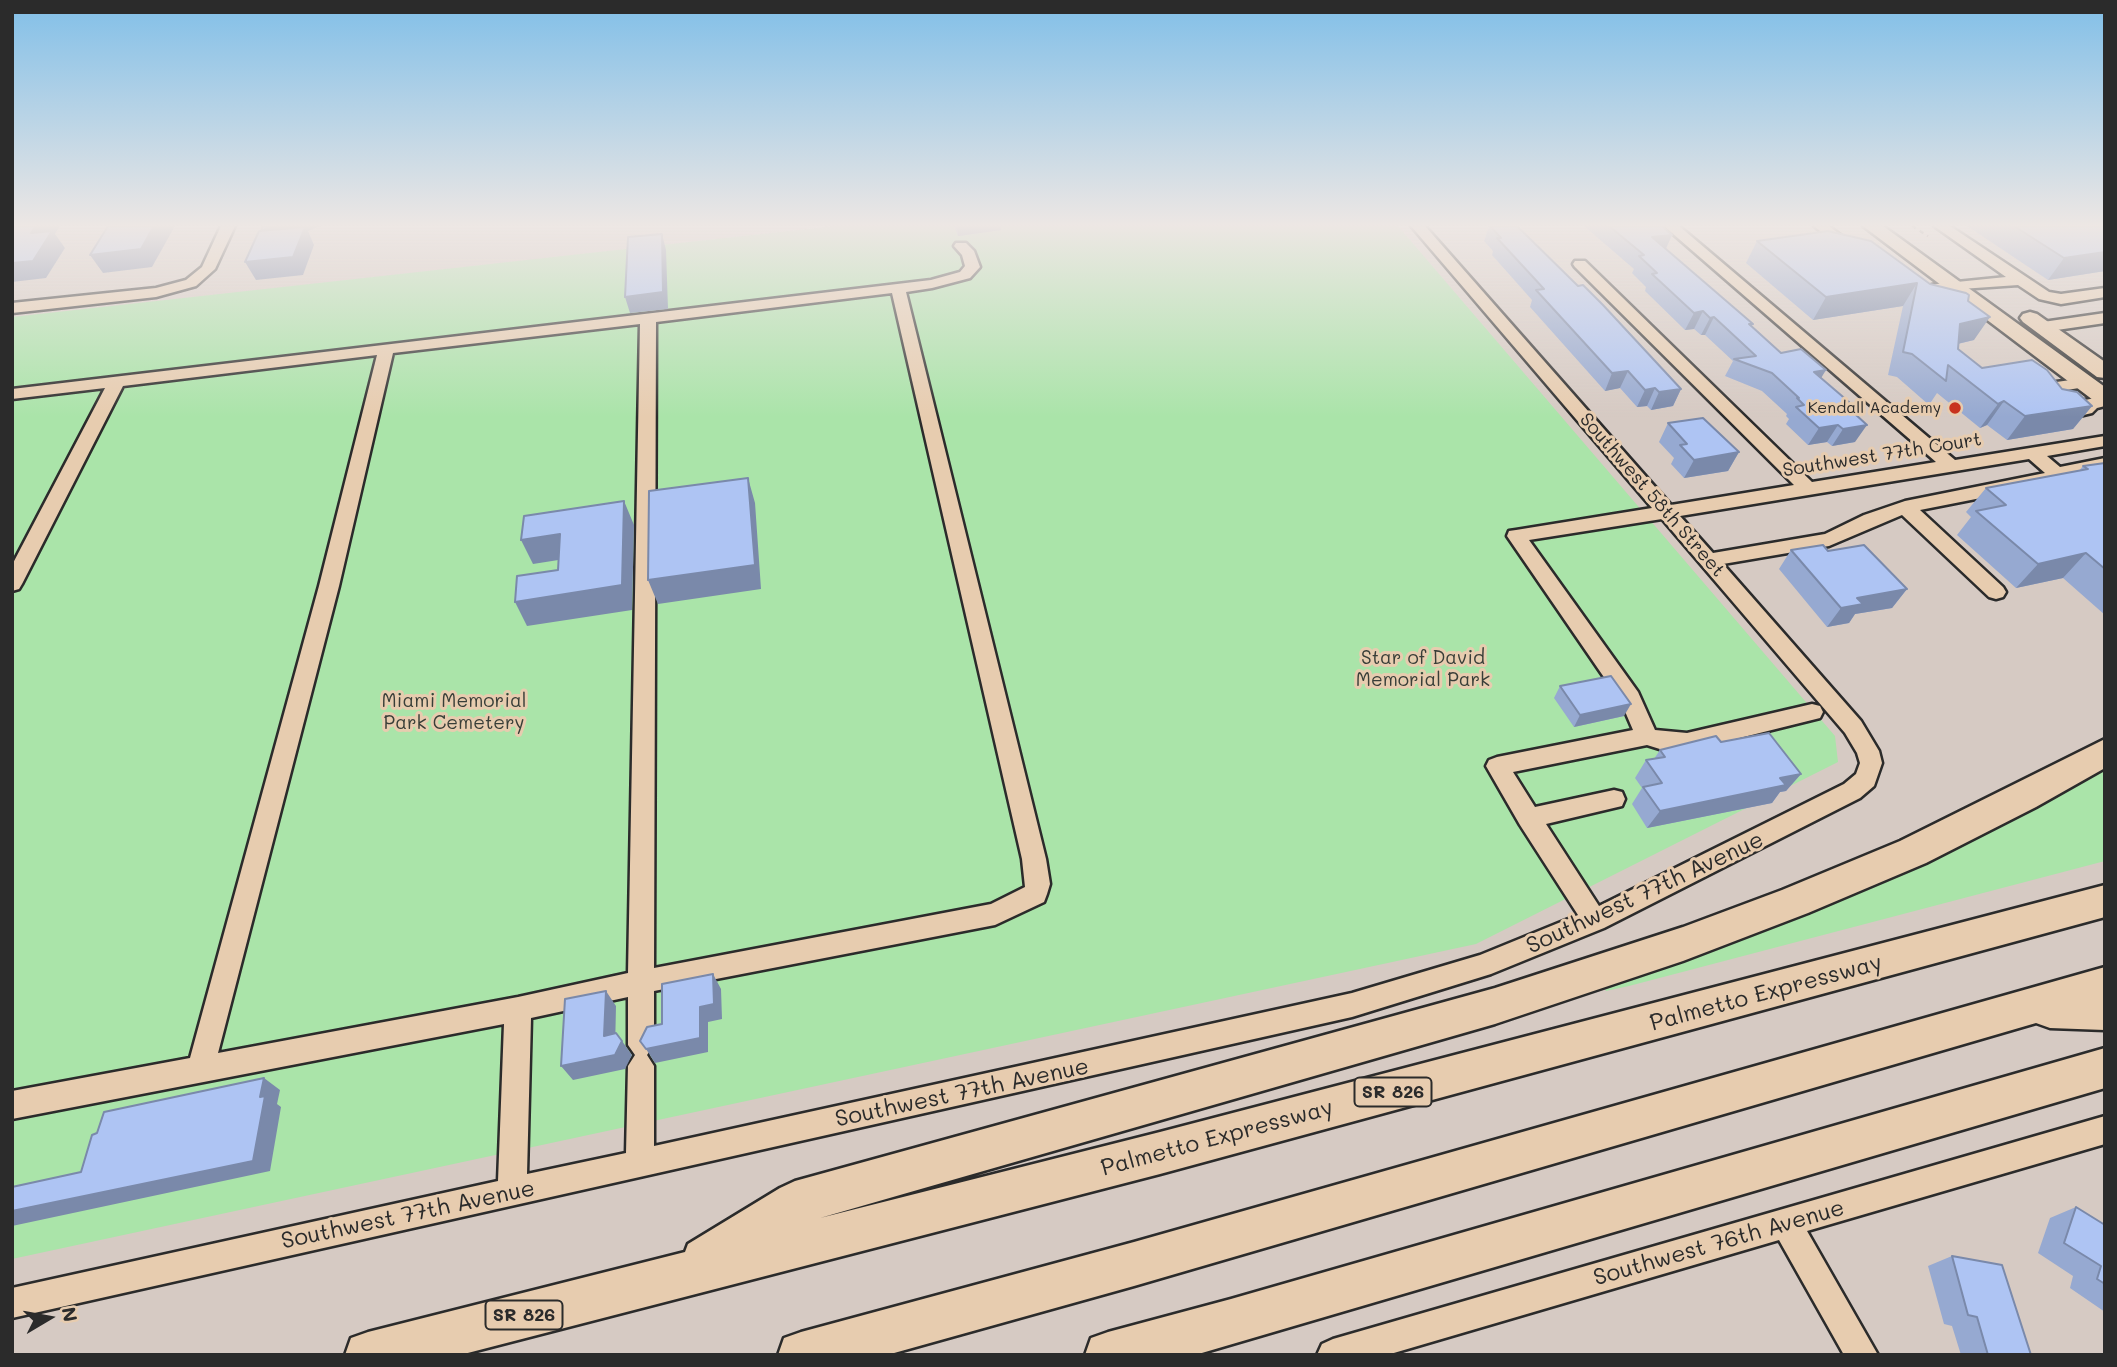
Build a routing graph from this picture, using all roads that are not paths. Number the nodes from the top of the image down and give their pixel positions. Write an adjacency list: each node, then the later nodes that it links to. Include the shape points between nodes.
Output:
1 (898, 289): 44 (street, via 1034,859 1035,894 995,914)
2 (165, 290): 11 (street)
3 (891, 290): 12 (street)
4 (1474, 290): 32 (street, Southwest 58th Street)
5 (1606, 290): 30 (street)
6 (1745, 290): 28 (street)
7 (1959, 290): 21 (main road)
8 (1989, 290): 15 (main road)
9 (2037, 290): 10 (street, via 2053,299)
10 (2105, 292)
11 (12, 308)
12 (648, 318): 17 (street); 44 (street)
13 (2105, 318): 14 (street)
14 (2088, 321): 15 (street); 16 (street)
15 (2043, 327): 18 (main road)
16 (2105, 333)
17 (386, 349): 20 (street); 49 (street, via 329,586)
18 (2105, 372)
19 (2026, 380): 22 (street)
20 (117, 382): 23 (street); 34 (street)
21 (2085, 383): 22 (street); 24 (main road)
22 (2043, 388): 24 (street, via 2040,394 2046,402 2067,411 2081,411)
23 (12, 394)
24 (2105, 400)
25 (2105, 441): 26 (street, Southwest 77th Court)
26 (2032, 452): 28 (street, Southwest 77th Court); 29 (street)
27 (2105, 464): 29 (street)
28 (1950, 465): 30 (street, Southwest 77th Court)
29 (2057, 473): 31 (street, via 2052,478)
30 (1807, 488): 32 (street, Southwest 77th Court)
31 (1905, 507): 33 (street, via 1829,540); 35 (street)
32 (1667, 511): 33 (street, Southwest 58th Street); 37 (street, Southwest 77th Court, via 1516,536 1630,698)
33 (1709, 560): 39 (street, Southwest 58th Street, via 1853,727 1868,751)
34 (12, 584)
35 (1996, 592)
36 (1812, 712): 37 (street, via 1687,742)
37 (1647, 736): 41 (street, via 1497,766)
38 (2105, 752): 56 (highway, via 1913,852 1728,928 1495,1006 795,1203)
39 (1870, 771): 43 (street, Southwest 77th Avenue, via 1860,786 1842,798)
40 (1614, 799): 41 (street)
41 (1528, 818): 43 (street)
42 (2105, 901): 56 (highway, Palmetto Expressway / SR 826, via 1147,1157)
43 (1595, 920): 53 (street, Southwest 77th Avenue, via 1460,973 1352,1005)
44 (641, 982): 46 (street); 53 (street)
45 (2105, 985): 47 (highway)
46 (518, 1009): 49 (street); 54 (street)
47 (2021, 1010): 48 (highway); 60 (highway)
48 (2105, 1012)
49 (201, 1068): 51 (street)
50 (2105, 1068): 61 (highway)
51 (12, 1105)
52 (2105, 1130): 55 (street, Southwest 76th Avenue)
53 (640, 1164): 54 (street, Southwest 77th Avenue)
54 (512, 1192): 57 (street, Southwest 77th Avenue)
55 (1786, 1224): 58 (street, Southwest 76th Avenue); 63 (street)
56 (679, 1276): 59 (highway, Palmetto Expressway / SR 826)
57 (12, 1303)
58 (1396, 1346): 62 (street, Southwest 76th Avenue)
59 (368, 1355)
60 (801, 1355)
61 (1108, 1355)
62 (1333, 1355)
63 (1862, 1355)

